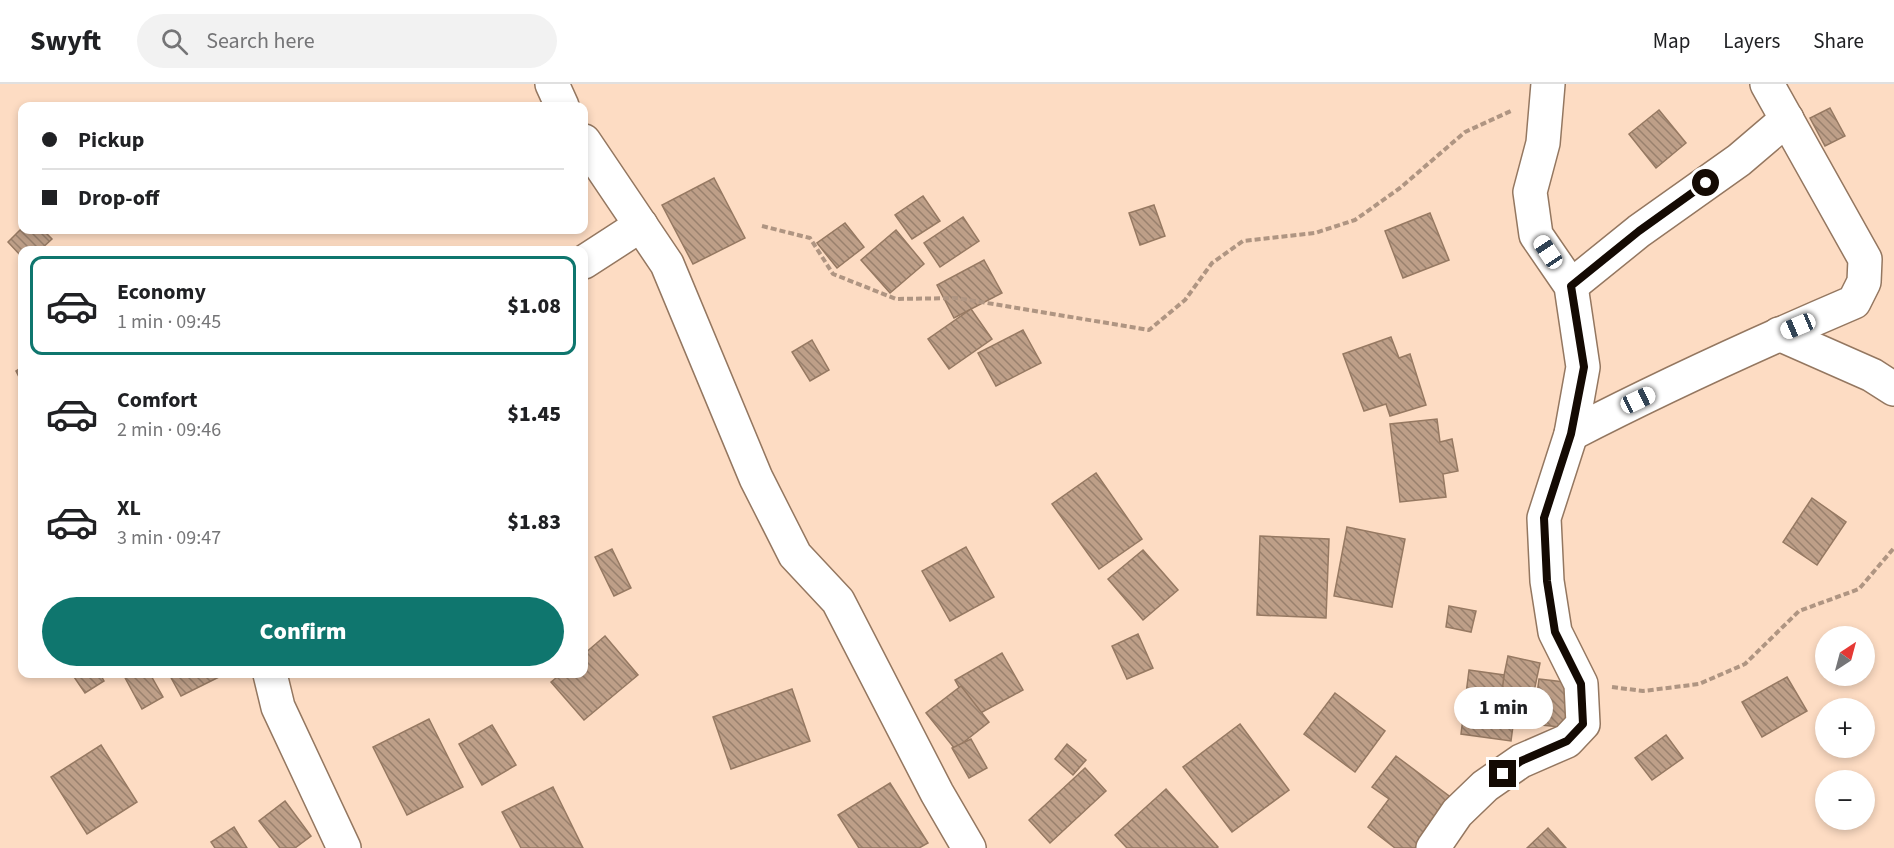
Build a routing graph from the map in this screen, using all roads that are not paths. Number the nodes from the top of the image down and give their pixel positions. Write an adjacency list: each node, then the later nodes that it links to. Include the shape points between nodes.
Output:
1 (552, 84): 4 (street)
2 (1767, 84): 5 (street)
3 (1547, 90): 9 (street, via 1543,143 1530,192 1536,235)
4 (560, 102)
5 (1787, 119): 9 (street, via 1739,160 1639,231); 10 (street, via 1865,259 1864,282 1854,303)
6 (588, 147): 7 (street)
7 (641, 225): 8 (street); 15 (street, via 668,264 756,478 795,555 838,601)
8 (588, 258)
9 (1571, 286): 12 (street, via 1584,367)
10 (1779, 334): 11 (street, via 1872,375); 12 (street)
11 (1894, 389)
12 (1571, 434): 16 (street, via 1544,518 1547,581 1555,632 1581,684 1583,724 1567,741 1521,761 1485,786 1457,813)
13 (271, 678): 14 (street, via 278,707)
14 (344, 848)
15 (969, 848)
16 (1433, 848)

